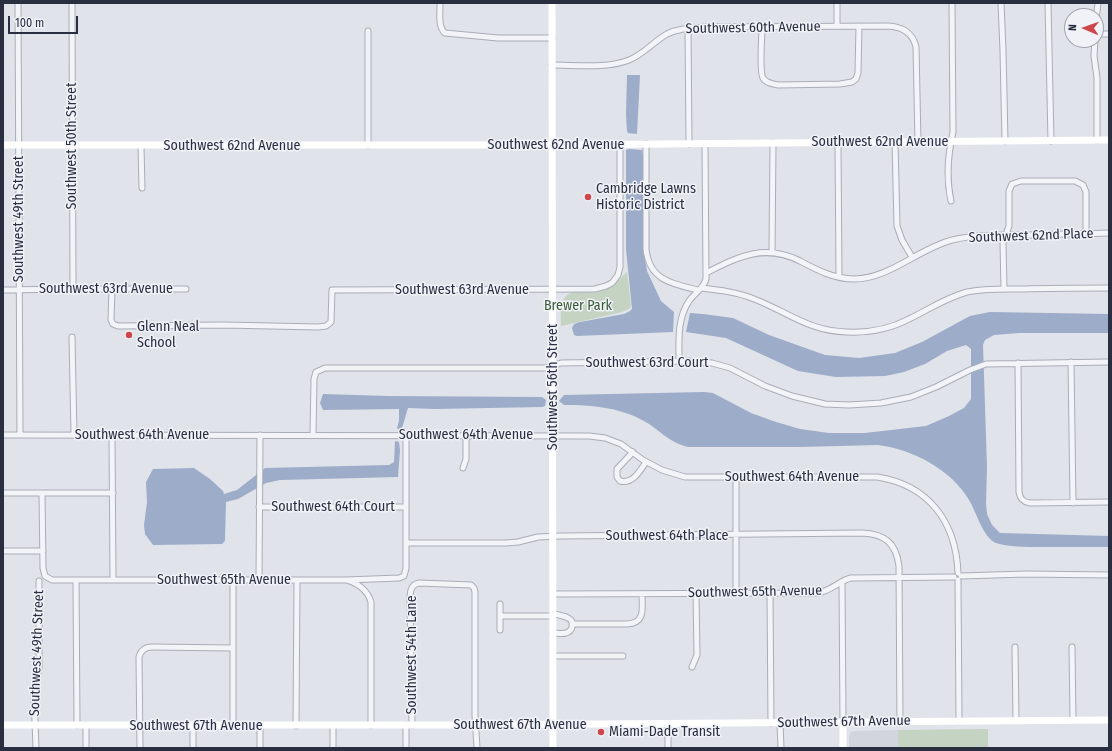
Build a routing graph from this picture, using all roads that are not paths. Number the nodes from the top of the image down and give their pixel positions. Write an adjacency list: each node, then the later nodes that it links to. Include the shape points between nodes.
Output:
1 (18, 3): 30 (street, Southwest 49th Street)
2 (72, 3): 31 (street, Southwest 50th Street)
3 (552, 3): 14 (main road, Southwest 56th Street)
4 (837, 3): 9 (street)
5 (952, 3): 23 (street, via 954,132)
6 (1001, 3): 19 (street)
7 (1048, 3): 20 (street)
8 (440, 5): 14 (street, via 440,24 444,33 498,38)
9 (837, 26): 10 (street, Southwest 60th Avenue); 11 (street, Southwest 60th Avenue)
10 (859, 26): 11 (street, via 858,70 854,82 778,85 765,80 762,70); 22 (street, Southwest 60th Avenue, via 897,27 906,31 916,44)
11 (762, 27): 12 (street, Southwest 60th Avenue)
12 (688, 28): 16 (street, Southwest 60th Avenue, via 668,34 640,55 622,63); 27 (street)
13 (368, 31): 32 (street)
14 (552, 38): 16 (main road, Southwest 56th Street)
15 (1094, 48): 17 (street)
16 (552, 65): 33 (main road, Southwest 56th Street)
17 (1097, 140): 18 (main road, Southwest 62nd Avenue); 20 (main road, Southwest 62nd Avenue)
18 (1109, 140)
19 (1005, 141): 20 (main road, Southwest 62nd Avenue); 23 (main road, Southwest 62nd Avenue)
20 (1051, 141)
21 (895, 142): 22 (main road, Southwest 62nd Avenue); 25 (main road, Southwest 62nd Avenue); 42 (street, via 897,226)
22 (918, 142): 23 (main road, Southwest 62nd Avenue)
23 (951, 142): 37 (street)
24 (773, 143): 25 (main road, Southwest 62nd Avenue); 28 (main road, Southwest 62nd Avenue); 41 (street)
25 (838, 143): 44 (street)
26 (646, 144): 27 (main road, Southwest 62nd Avenue); 34 (main road, Southwest 62nd Avenue); 49 (street, via 648,261 664,280 674,285)
27 (689, 144): 28 (main road, Southwest 62nd Avenue)
28 (705, 144): 43 (street)
29 (3, 145): 30 (main road, Southwest 62nd Avenue)
30 (19, 145): 31 (main road, Southwest 62nd Avenue); 52 (street, Southwest 49th Street)
31 (72, 145): 35 (main road, Southwest 62nd Avenue); 46 (street, Southwest 50th Street)
32 (368, 145): 33 (main road, Southwest 62nd Avenue); 35 (main road, Southwest 62nd Avenue)
33 (552, 145): 34 (main road, Southwest 62nd Avenue); 53 (main road, Southwest 56th Street)
34 (620, 145): 53 (street, Southwest 63rd Avenue, via 618,275 606,286 595,290)
35 (141, 146): 36 (street)
36 (142, 188)
37 (951, 200)
38 (1086, 234): 39 (street, Southwest 62nd Place); 40 (street, Southwest 62nd Place); 40 (street, via 1087,195 1083,185 1073,181 1019,181 1011,185 1009,192 1009,226)
39 (1109, 234)
40 (1006, 235): 42 (street, Southwest 62nd Place, via 951,241); 50 (street)
41 (772, 253): 43 (street, Southwest 62nd Place, via 741,256); 44 (street, Southwest 62nd Place, via 788,256 819,271)
42 (912, 257): 44 (street, Southwest 62nd Place, via 873,276 855,279)
43 (706, 274): 49 (street, via 705,283)
44 (839, 277)
45 (1109, 288): 50 (street)
46 (73, 289): 47 (street, Southwest 63rd Avenue); 52 (street, Southwest 63rd Avenue)
47 (112, 289): 48 (street, Southwest 63rd Avenue); 53 (street, Southwest 63rd Avenue, via 111,319 113,324 120,326 318,327 329,324 332,320 332,290)
48 (186, 289)
49 (699, 289): 50 (street, via 728,291 749,297 814,327 850,332 871,331 896,325 940,302 964,293); 55 (street, via 687,305 681,320)
50 (1004, 289)
51 (3, 290): 52 (street, Southwest 63rd Avenue)
52 (19, 290): 61 (street, Southwest 49th Street)
53 (553, 290): 59 (main road, Southwest 56th Street)
54 (72, 337): 62 (street)
55 (679, 361): 58 (street, Southwest 63rd Court, via 719,364 787,395 843,405 881,403 906,398 984,364); 59 (street, Southwest 63rd Court, via 561,363)
56 (1071, 362): 57 (street, Southwest 63rd Court); 58 (street, Southwest 63rd Court); 77 (street)
57 (1109, 362)
58 (1018, 363): 77 (street, via 1019,492 1022,500 1030,503)
59 (553, 366): 64 (street, Southwest 63rd Court, via 320,369 316,373 313,385); 67 (main road, Southwest 56th Street)
60 (3, 435): 61 (street, Southwest 64th Avenue)
61 (20, 435): 62 (street, Southwest 64th Avenue)
62 (74, 435): 68 (street, Southwest 64th Avenue)
63 (260, 435): 64 (street, Southwest 64th Avenue); 68 (street, Southwest 64th Avenue); 78 (street)
64 (313, 435): 65 (street, Southwest 64th Avenue)
65 (406, 435): 66 (street, Southwest 64th Avenue); 79 (street)
66 (466, 435): 67 (street, Southwest 64th Avenue); 71 (street, via 466,458)
67 (553, 435): 69 (street, Southwest 64th Avenue, via 599,437 621,444); 81 (main road, Southwest 56th Street)
68 (112, 436): 75 (street)
69 (633, 452): 70 (street, Southwest 64th Avenue); 70 (street, via 617,469 620,481 632,480)
70 (646, 462): 72 (street, Southwest 64th Avenue, via 680,476)
71 (463, 468)
72 (736, 477): 80 (street); 87 (street, Southwest 64th Avenue, via 871,476 906,485 923,496 942,516 954,545)
73 (3, 493): 74 (street)
74 (42, 493): 75 (street); 84 (street, Southwest 49th Street)
75 (112, 494): 90 (street)
76 (1109, 502): 77 (street)
77 (1073, 503)
78 (259, 507): 79 (street, Southwest 64th Court); 92 (street)
79 (406, 507): 82 (street)
80 (736, 535): 81 (street, Southwest 64th Place); 88 (street, Southwest 64th Place, via 876,535 888,541 894,549); 98 (street)
81 (553, 536): 82 (street, Southwest 64th Place, via 506,543); 100 (main road, Southwest 56th Street)
82 (406, 543): 94 (street, Southwest 65th Avenue, via 404,576)
83 (3, 551): 84 (street)
84 (43, 551): 86 (street, Southwest 49th Street)
85 (1109, 574): 87 (street, Southwest 65th Avenue)
86 (45, 576): 89 (street, Southwest 65th Avenue, via 52,580)
87 (958, 576): 88 (street, Southwest 65th Avenue); 117 (street, Southwest 64th Avenue)
88 (900, 577): 96 (street, Southwest 65th Avenue, via 855,577); 119 (street, Southwest 64th Place)
89 (76, 580): 90 (street, Southwest 65th Avenue); 126 (street)
90 (113, 580): 91 (street, Southwest 65th Avenue)
91 (233, 580): 92 (street, Southwest 65th Avenue); 110 (street)
92 (259, 580): 93 (street, Southwest 65th Avenue)
93 (297, 580): 94 (street, Southwest 65th Avenue); 134 (street)
94 (346, 580): 136 (street, via 366,591 371,602)
95 (39, 581): 125 (street, Southwest 49th Street, via 39,667 34,691)
96 (842, 582): 99 (street, Southwest 65th Avenue, via 820,593); 118 (street)
97 (696, 593): 98 (street, Southwest 65th Avenue); 101 (street, Southwest 65th Avenue); 113 (street, via 697,655)
98 (736, 593): 99 (street, Southwest 65th Avenue)
99 (770, 593): 120 (street)
100 (553, 594): 101 (street, Southwest 65th Avenue); 103 (main road, Southwest 56th Street)
101 (642, 594): 105 (street, via 642,615 636,623)
102 (500, 604): 104 (street)
103 (553, 614): 104 (street); 105 (street, via 569,618); 107 (main road, Southwest 56th Street)
104 (500, 616): 106 (street)
105 (572, 624): 107 (street, via 567,632)
106 (500, 630)
107 (553, 633): 111 (main road, Southwest 56th Street)
108 (1015, 647): 114 (street)
109 (1072, 647): 115 (street)
110 (233, 648): 130 (street, via 143,649 139,657); 132 (street)
111 (553, 656): 112 (street); 122 (main road, Southwest 56th Street)
112 (624, 656)
113 (692, 667)
114 (1016, 720): 115 (main road, Southwest 67th Avenue); 117 (main road, Southwest 67th Avenue)
115 (1073, 720): 116 (main road, Southwest 67th Avenue)
116 (1109, 720)
117 (959, 721): 119 (main road, Southwest 67th Avenue)
118 (843, 722): 119 (main road, Southwest 67th Avenue); 121 (main road, Southwest 67th Avenue); 148 (main road)
119 (900, 722)
120 (771, 723): 121 (main road, Southwest 67th Avenue); 123 (main road, Southwest 67th Avenue)
121 (780, 723): 147 (street)
122 (553, 724): 123 (main road, Southwest 67th Avenue); 128 (main road, Southwest 67th Avenue); 145 (main road, Southwest 56th Street)
123 (668, 724): 146 (street)
124 (3, 725): 125 (main road, Southwest 67th Avenue)
125 (35, 725): 126 (main road, Southwest 67th Avenue); 137 (street, Southwest 49th Street)
126 (77, 725): 129 (main road, Southwest 67th Avenue)
127 (409, 725): 128 (main road, Southwest 67th Avenue); 128 (street, Southwest 54th Lane, via 410,593 413,586 419,583 473,586); 136 (main road, Southwest 67th Avenue); 143 (street, Southwest 54th Lane)
128 (476, 725): 144 (street)
129 (86, 726): 130 (main road, Southwest 67th Avenue); 138 (street)
130 (140, 726): 131 (main road, Southwest 67th Avenue); 139 (street)
131 (193, 726): 132 (main road, Southwest 67th Avenue); 140 (street)
132 (233, 726): 133 (main road, Southwest 67th Avenue)
133 (260, 726): 134 (main road, Southwest 67th Avenue); 141 (street)
134 (296, 726): 135 (main road, Southwest 67th Avenue)
135 (333, 726): 136 (main road, Southwest 67th Avenue); 142 (street)
136 (371, 726)
137 (36, 748)
138 (86, 748)
139 (140, 748)
140 (193, 748)
141 (260, 748)
142 (333, 748)
143 (406, 748)
144 (477, 748)
145 (553, 748)
146 (668, 748)
147 (780, 748)
148 (843, 748)

